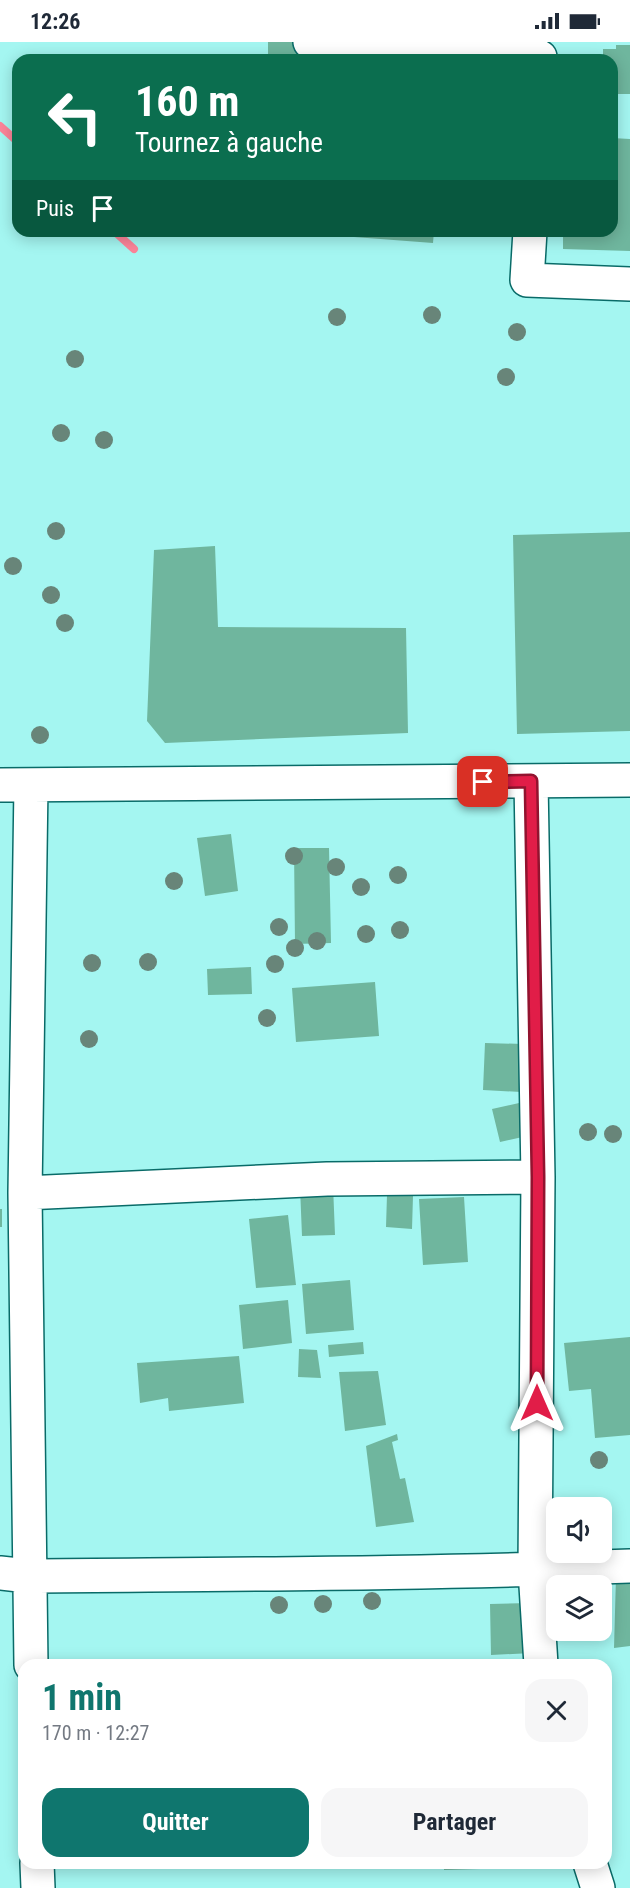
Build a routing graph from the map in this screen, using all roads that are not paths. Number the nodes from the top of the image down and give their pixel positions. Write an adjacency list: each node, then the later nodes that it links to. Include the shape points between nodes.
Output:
1 (310, 42): 2 (street)
2 (541, 53)
3 (530, 237): 4 (street, via 527,280)
4 (630, 284)
5 (630, 780): 6 (street)
6 (531, 781): 7 (street); 8 (street)
7 (16, 785): 9 (street)
8 (538, 1177): 9 (street, via 327,1179); 11 (street)
9 (25, 1193): 12 (street)
10 (630, 1566): 11 (street)
11 (535, 1570): 12 (street); 14 (street)
12 (14, 1574): 13 (street)
13 (30, 1659)
14 (541, 1659)
15 (37, 1869): 17 (street)
16 (592, 1869): 18 (street)
17 (38, 1888)
18 (598, 1888)

